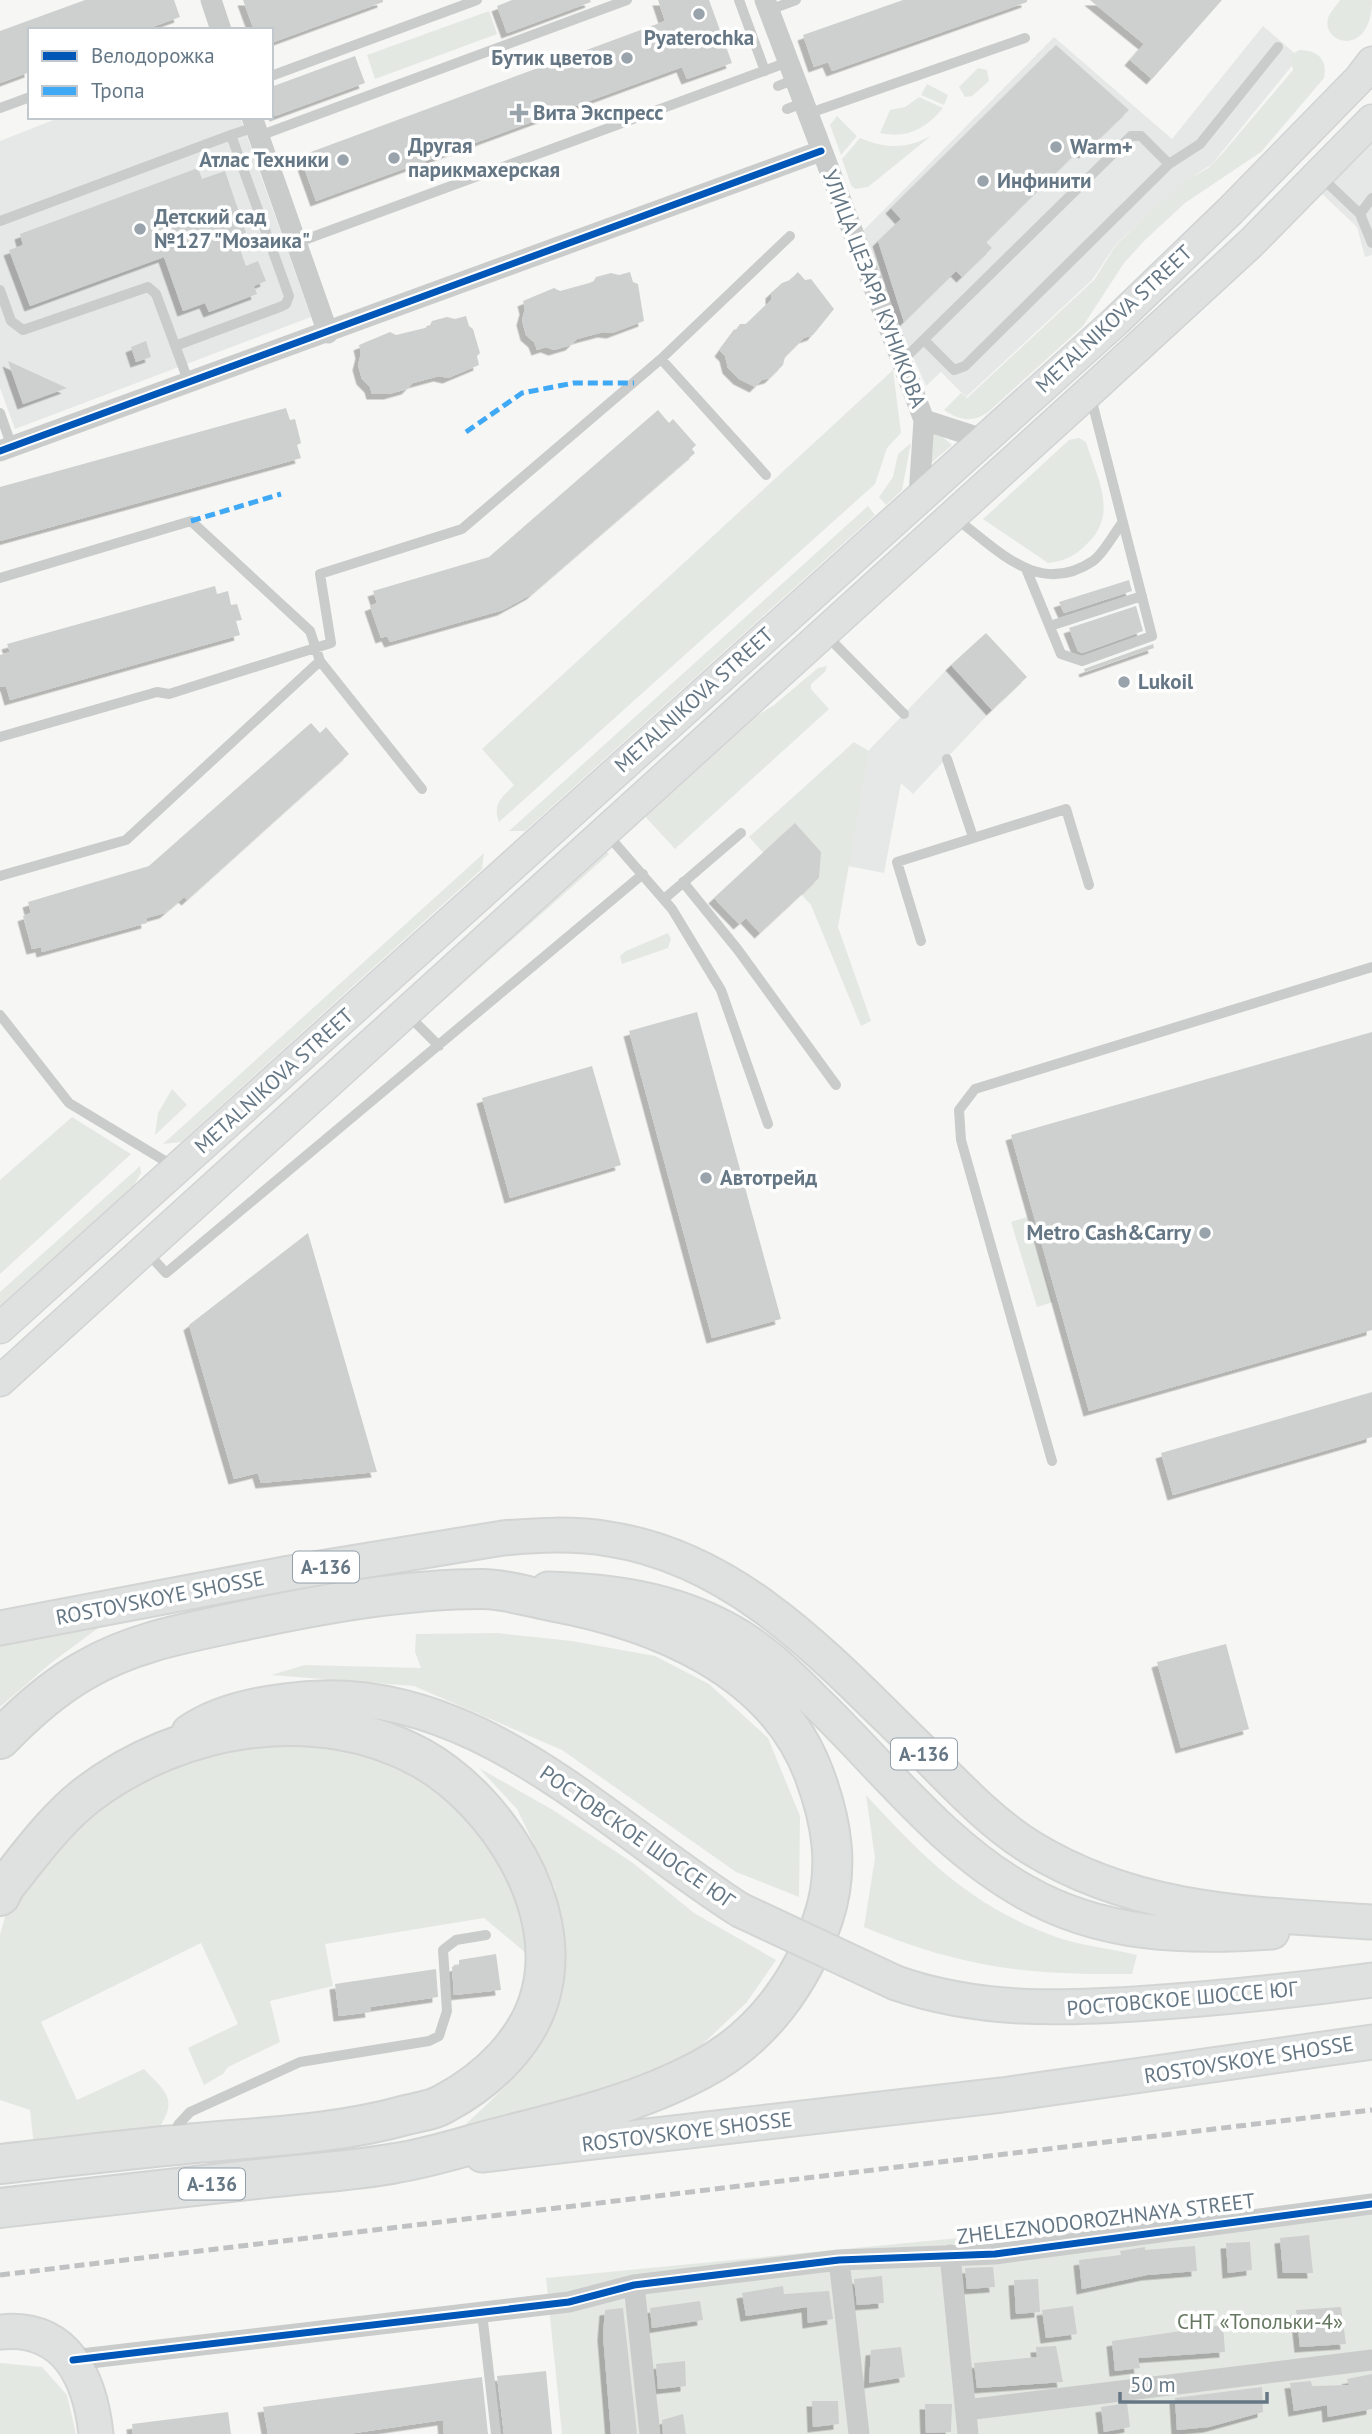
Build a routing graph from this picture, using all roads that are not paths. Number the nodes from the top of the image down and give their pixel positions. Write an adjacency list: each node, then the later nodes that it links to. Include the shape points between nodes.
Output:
1 (211, 0): 7 (street)
2 (477, 0): 12 (lane)
3 (627, 0): 18 (lane)
4 (739, 0): 11 (lane)
5 (796, 0): 6 (lane)
6 (767, 5): 13 (street, УЛИЦА ЦЕЗАРЯ КУНИКОВА)
7 (219, 28)
8 (1025, 38): 16 (lane)
9 (1278, 47): 21 (lane, via 1200,144)
10 (1372, 62): 39 (main road, METALNIKOVA STREET, via 1230,211)
11 (765, 71): 13 (lane); 27 (lane)
12 (273, 75)
13 (787, 76): 16 (street, УЛИЦА ЦЕЗАРЯ КУНИКОВА)
14 (28, 98): 15 (lane)
15 (0, 108)
16 (799, 108): 20 (street, УЛИЦА ЦЕЗАРЯ КУНИКОВА)
17 (1372, 120): 22 (main road, METALNIKOVA STREET)
18 (255, 127): 19 (lane); 27 (street)
19 (231, 135): 25 (lane); 32 (lane, via 289,296 280,307)
20 (821, 150): 30 (street); 34 (street, УЛИЦА ЦЕЗАРЯ КУНИКОВА)
21 (1169, 164): 31 (lane, via 960,369 949,366); 31 (lane, via 1141,136 1130,136)
22 (1319, 174): 24 (lane); 36 (main road, METALNIKOVA STREET)
23 (1372, 198): 24 (lane)
24 (1360, 214): 28 (lane)
25 (0, 221)
26 (790, 236): 33 (lane)
27 (296, 243): 30 (street)
28 (1372, 243)
29 (0, 290): 32 (lane, via 11,321 23,330 148,287 156,293)
30 (328, 332): 35 (street)
31 (924, 340): 34 (lane)
32 (175, 346): 35 (lane)
33 (661, 359): 41 (lane); 50 (lane, via 462,529 320,574 331,643)
34 (900, 363): 38 (street, УЛИЦА ЦЕЗАРЯ КУНИКОВА)
35 (189, 383): 40 (street)
36 (1089, 392): 43 (main road, METALNIKOVA STREET); 44 (lane)
37 (0, 413): 40 (lane)
38 (924, 420): 39 (street); 42 (street)
39 (983, 439): 42 (main road, METALNIKOVA STREET)
40 (6, 449)
41 (766, 475)
42 (919, 496): 71 (main road, METALNIKOVA STREET)
43 (953, 517): 45 (lane); 49 (main road, METALNIKOVA STREET)
44 (1123, 522): 45 (lane, via 1093,561 1049,577); 47 (lane)
45 (1027, 571): 48 (lane)
46 (0, 578): 50 (lane, via 191,521 310,631)
47 (1142, 596): 48 (lane); 48 (lane, via 1152,636 1082,661 1062,654)
48 (1050, 626)
49 (824, 633): 52 (lane); 56 (main road, METALNIKOVA STREET)
50 (316, 648): 51 (lane); 53 (lane, via 169,694 157,692)
51 (320, 661): 55 (lane); 60 (lane, via 126,840)
52 (904, 715)
53 (0, 737)
54 (947, 759): 58 (lane)
55 (422, 789)
56 (606, 833): 59 (lane); 66 (main road, METALNIKOVA STREET)
57 (741, 833): 61 (lane)
58 (973, 837): 62 (lane, via 1066,809); 64 (lane, via 897,862)
59 (643, 874): 63 (lane); 68 (lane)
60 (0, 876)
61 (683, 882): 63 (lane); 69 (lane)
62 (1089, 885)
63 (664, 899): 70 (lane, via 721,990)
64 (920, 940)
65 (1372, 967): 76 (lane, via 975,1089 959,1110 961,1140)
66 (406, 1013): 68 (lane); 72 (main road, METALNIKOVA STREET)
67 (0, 1015): 71 (lane, via 69,1103)
68 (439, 1046): 72 (lane, via 166,1273)
69 (836, 1085)
70 (768, 1124)
71 (177, 1168): 73 (main road, METALNIKOVA STREET)
72 (144, 1249): 74 (main road, METALNIKOVA STREET)
73 (1, 1326): 74 (main road, METALNIKOVA STREET, via 16,1349 22,1352)
74 (37, 1347): 75 (main road, METALNIKOVA STREET)
75 (0, 1381)
76 (1052, 1461)
77 (488, 1589): 79 (highway, А-136, via 304,1608 130,1648 53,1691); 82 (main road, А-136, via 624,1594 689,1612 728,1630 786,1673 942,1830 990,1870 1059,1909 1099,1923 1185,1936); 87 (highway, А-136, via 606,1611 652,1627 729,1668 749,1686 786,1724 807,1756 832,1831 830,1899 802,1969 777,2007 718,2060 677,2082 600,2110)
78 (0, 1628): 82 (main road, ROSTOVSKOYE SHOSSE / А-136, via 503,1538 610,1539 687,1562 775,1613 985,1812 1029,1846 1067,1866 1117,1889 1194,1908)
79 (0, 1739)
80 (159, 1752): 81 (highway, А-136, via 86,1796 51,1830); 84 (main road, РОСТОВСКОЕ ШОССЕ ЮГ / А-136, bridge, via 204,1722 271,1702 307,1697 365,1700 427,1713 498,1743 551,1776 740,1910 896,1983 965,2002 1056,2009); 86 (highway, А-136, via 255,1727 314,1726 369,1736 423,1759 489,1816 513,1847 533,1894 544,1957 541,1995 525,2031 486,2076 442,2105 372,2125)
81 (0, 1896)
82 (1372, 1923)
83 (486, 1935): 86 (lane, via 456,1940 443,1950 447,2011 439,2036 300,2062 190,2112 178,2125)
84 (1372, 1980)
85 (1372, 2042): 87 (main road, ROSTOVSKOYE SHOSSE / А-136, via 1002,2095)
86 (176, 2145): 88 (highway, А-136)
87 (398, 2163): 90 (highway, ROSTOVSKOYE SHOSSE / А-136)
88 (0, 2164)
89 (1372, 2204): 91 (street, ZHELEZNODOROZHNAYA STREET, via 995,2255)
90 (0, 2208)
91 (950, 2255): 92 (street, ZHELEZNODOROZHNAYA STREET); 98 (street)
92 (839, 2260): 93 (street, ZHELEZNODOROZHNAYA STREET); 102 (street)
93 (634, 2285): 94 (street, ZHELEZNODOROZHNAYA STREET, via 569,2302); 101 (street)
94 (482, 2313): 96 (street, ZHELEZNODOROZHNAYA STREET); 100 (lane)
95 (0, 2333): 96 (main road, via 41,2338)
96 (73, 2360): 99 (main road, via 93,2404)
97 (1372, 2360): 98 (street)
98 (965, 2410): 103 (street)
99 (96, 2434)
100 (496, 2434)
101 (650, 2434)
102 (859, 2434)
103 (968, 2434)

